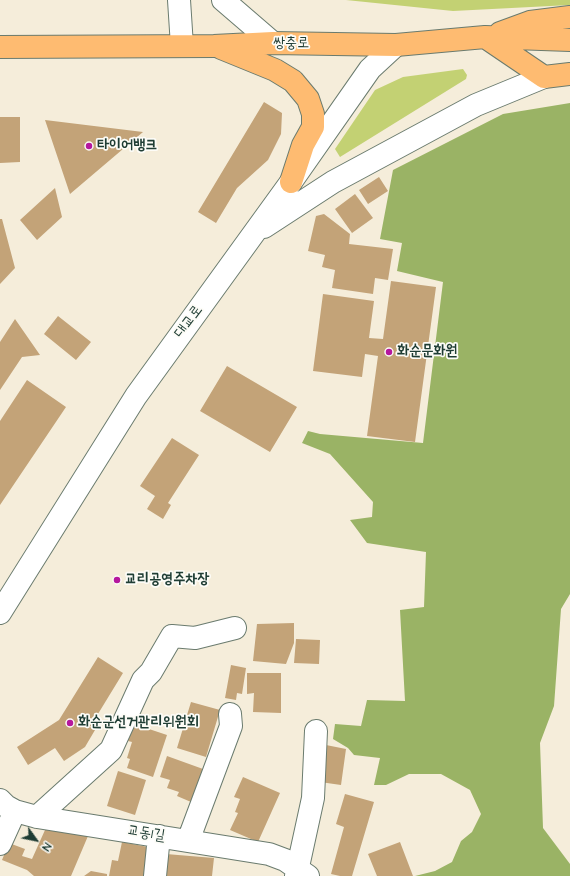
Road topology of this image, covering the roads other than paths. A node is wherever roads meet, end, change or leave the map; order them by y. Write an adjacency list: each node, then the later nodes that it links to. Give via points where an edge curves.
1 (180, 0): 8 (street)
2 (223, 0): 6 (street)
3 (570, 17): 4 (main road, via 530,22)
4 (485, 37): 5 (main road); 7 (main road, 쌍충로); 12 (main road)
5 (570, 40)
6 (273, 43): 7 (main road, 쌍충로); 9 (main road, 쌍충로)
7 (396, 45): 13 (street, 대교로, via 370,69)
8 (182, 46): 9 (main road, 쌍충로); 10 (main road, 쌍충로)
9 (214, 46): 13 (main road, via 275,70 293,81 308,99 313,114 313,127 303,145)
10 (0, 47)
11 (570, 74): 12 (main road)
12 (544, 77): 14 (street, via 469,109 333,182)
13 (291, 182): 14 (street, 대교로)
14 (253, 234): 15 (street, 대교로, via 136,396)
15 (0, 613)
16 (235, 628): 20 (street, via 195,638 172,636 151,672 143,680 111,750)
17 (230, 714): 22 (street, via 231,726)
18 (316, 731): 24 (street, via 313,798)
19 (5, 805): 20 (street, 교동1길); 23 (street, 교동1길)
20 (37, 817): 21 (street, 교동1길)
21 (159, 836): 22 (street, 교동1길); 25 (street)
22 (188, 841): 24 (street, 교동1길, via 269,854 285,860)
23 (0, 844)
24 (301, 874)
25 (155, 876)

